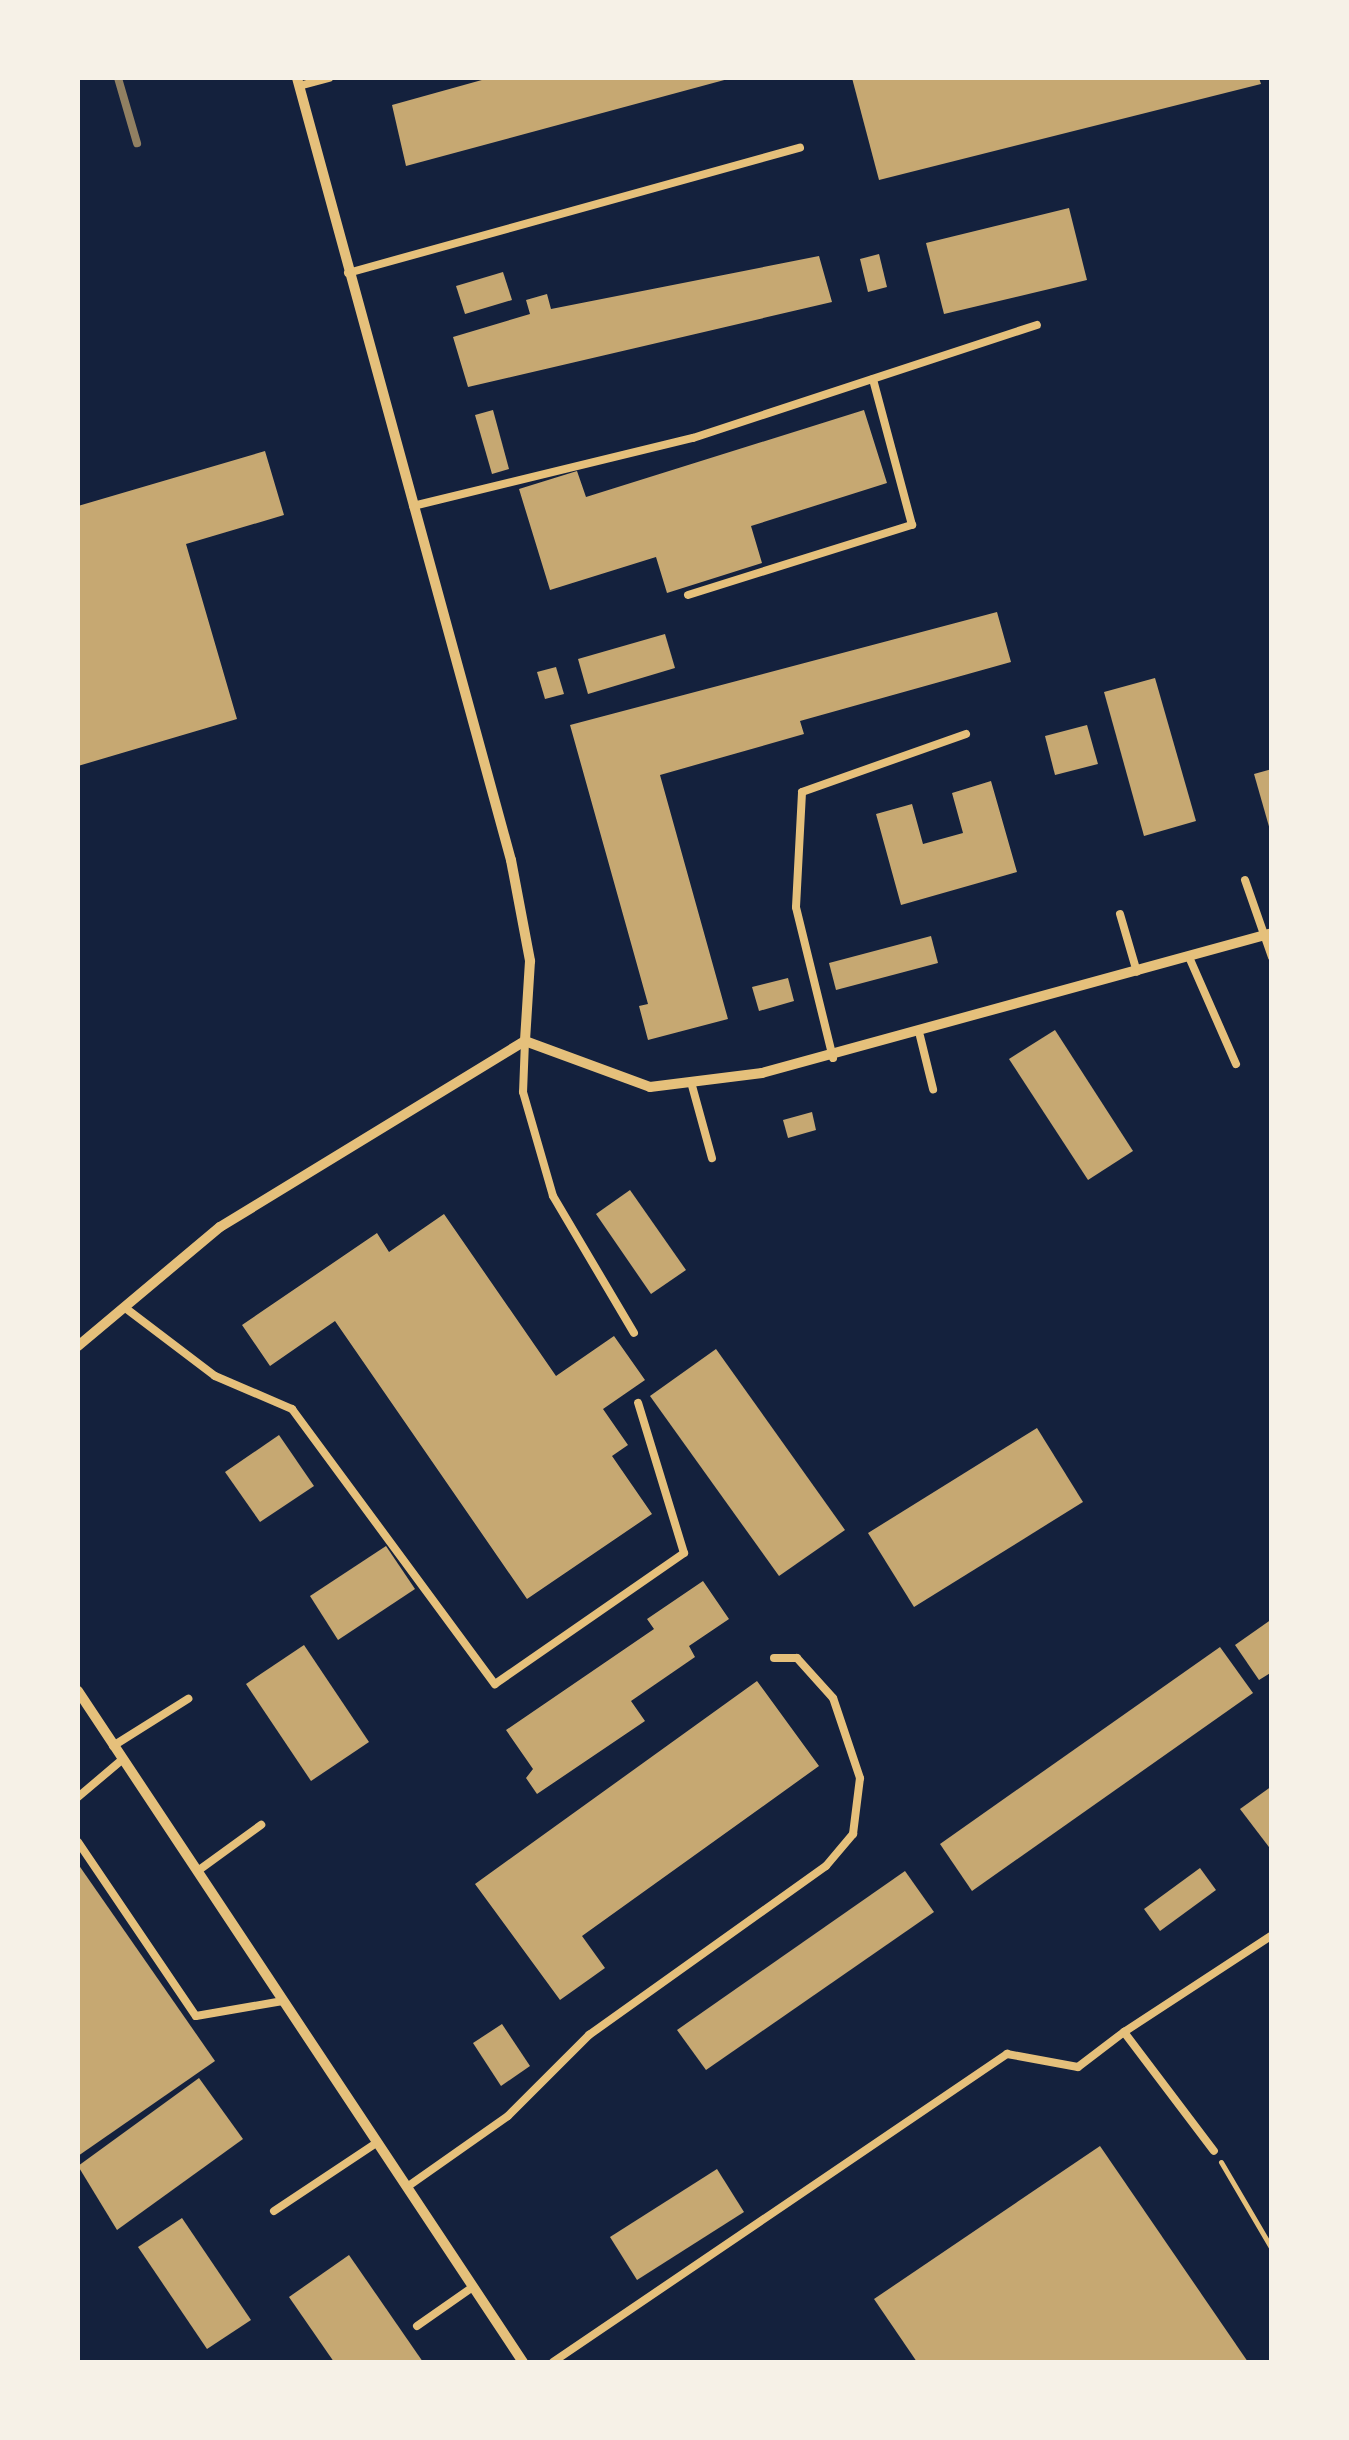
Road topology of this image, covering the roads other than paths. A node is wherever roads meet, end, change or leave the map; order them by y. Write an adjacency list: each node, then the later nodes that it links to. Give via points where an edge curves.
1 (330, 78): 2 (lane)
2 (298, 82): 4 (street)
3 (800, 148): 4 (lane)
4 (348, 273): 7 (street)
5 (1037, 325): 6 (lane)
6 (873, 379): 7 (lane, via 693,438); 8 (lane, via 912,525)
7 (413, 506): 17 (street, via 511,860 530,961)
8 (688, 596)
9 (966, 734): 18 (lane, via 802,792 796,907)
10 (1245, 880): 12 (lane)
11 (1120, 914): 15 (lane)
12 (1267, 934): 13 (street); 14 (lane)
13 (1189, 957): 15 (street); 19 (lane)
14 (1272, 957)
15 (1138, 972): 16 (street)
16 (920, 1036): 18 (street); 21 (lane)
17 (526, 1042): 20 (street, via 650,1087); 23 (street, via 220,1227); 24 (lane, via 523,1092 553,1196)
18 (833, 1058): 20 (street)
19 (1236, 1064)
20 (691, 1082): 22 (lane)
21 (933, 1089)
22 (712, 1158)
23 (128, 1310): 25 (street); 26 (lane, via 215,1376 292,1409 495,1684 684,1552)
24 (634, 1334)
25 (78, 1346)
26 (638, 1403)
27 (774, 1658): 41 (lane, via 797,1658 833,1698 860,1778 853,1834 826,1866 589,2036 508,2116)
28 (78, 1691): 30 (street)
29 (188, 1699): 30 (lane)
30 (114, 1746): 31 (street)
31 (123, 1759): 32 (lane); 35 (street)
32 (78, 1797)
33 (262, 1825): 35 (lane)
34 (78, 1842): 37 (lane, via 196,2016)
35 (199, 1870): 37 (street)
36 (1272, 1935): 38 (lane)
37 (283, 2001): 39 (street)
38 (1124, 2032): 40 (lane); 46 (lane, via 1078,2067 1007,2054)
39 (374, 2144): 41 (street); 42 (lane)
40 (1214, 2151)
41 (407, 2188): 43 (street)
42 (274, 2211)
43 (473, 2287): 44 (lane); 45 (street)
44 (416, 2326)
45 (523, 2362)
46 (553, 2362)

